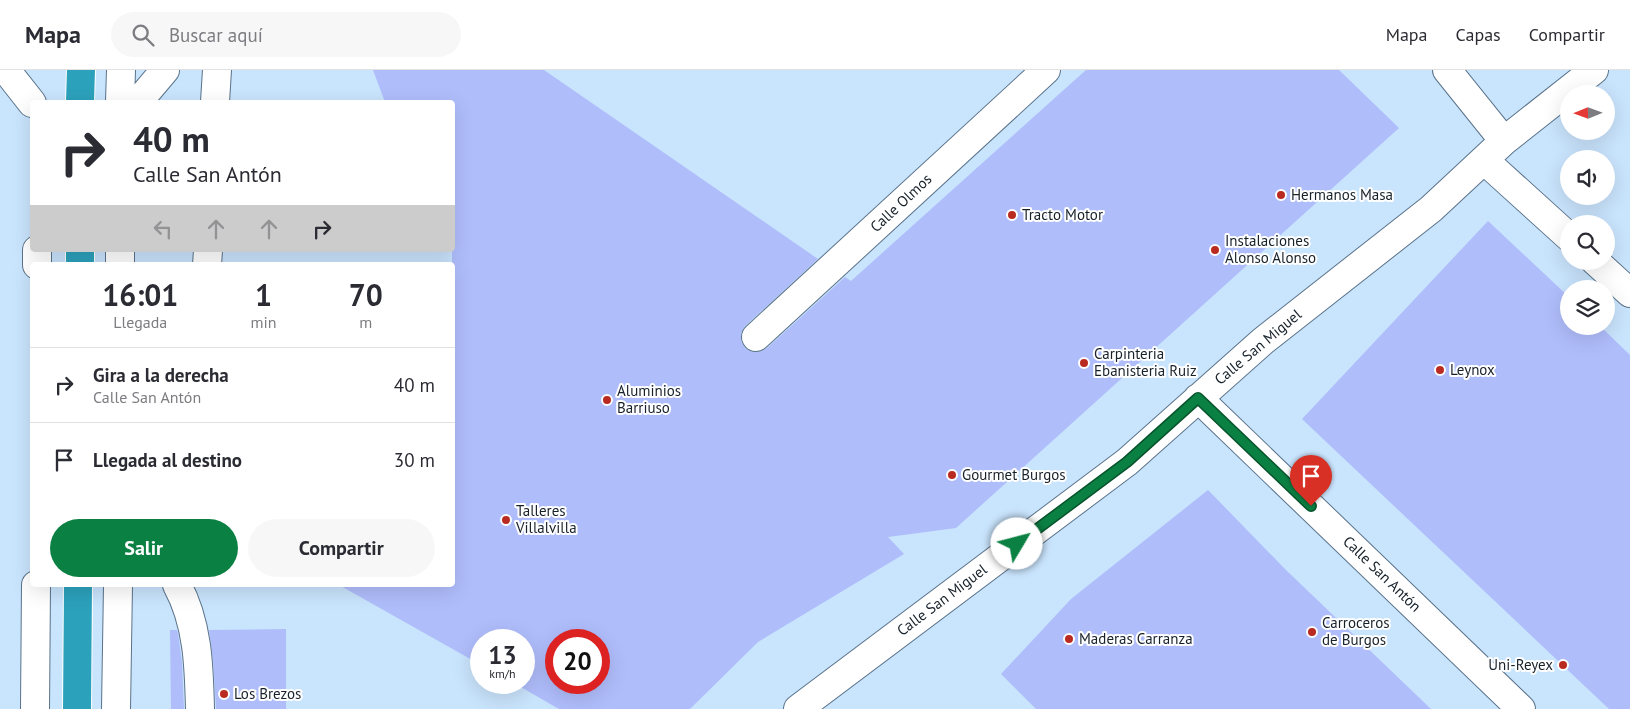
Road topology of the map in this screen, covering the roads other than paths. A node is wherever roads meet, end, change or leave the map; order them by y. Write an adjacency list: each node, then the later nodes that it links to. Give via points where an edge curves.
1 (6, 70): 10 (lane)
2 (33, 70): 11 (lane)
3 (81, 70): 12 (highway)
4 (120, 70): 13 (lane)
5 (165, 70): 14 (lane)
6 (217, 70): 15 (lane)
7 (1046, 70): 21 (lane, Calle Olmos)
8 (1447, 70): 16 (lane)
9 (1594, 70): 16 (lane, Calle San Miguel)
10 (31, 100)
11 (33, 100)
12 (80, 100)
13 (120, 100)
14 (140, 100)
15 (215, 100)
16 (1504, 140): 17 (lane, Calle San Miguel)
17 (1484, 160): 18 (lane); 22 (lane, Calle San Miguel, via 1431,210 1263,341)
18 (1560, 229)
19 (1605, 270): 20 (lane)
20 (1630, 293)
21 (756, 337)
22 (1198, 398): 31 (lane, Calle San Miguel, via 1127,462); 32 (lane, Calle San Antón)
23 (36, 587): 27 (lane)
24 (78, 587): 28 (highway)
25 (118, 587): 29 (lane)
26 (178, 587): 30 (lane, via 199,654)
27 (35, 709)
28 (77, 709)
29 (116, 709)
30 (200, 709)
31 (798, 709)
32 (1521, 709)

